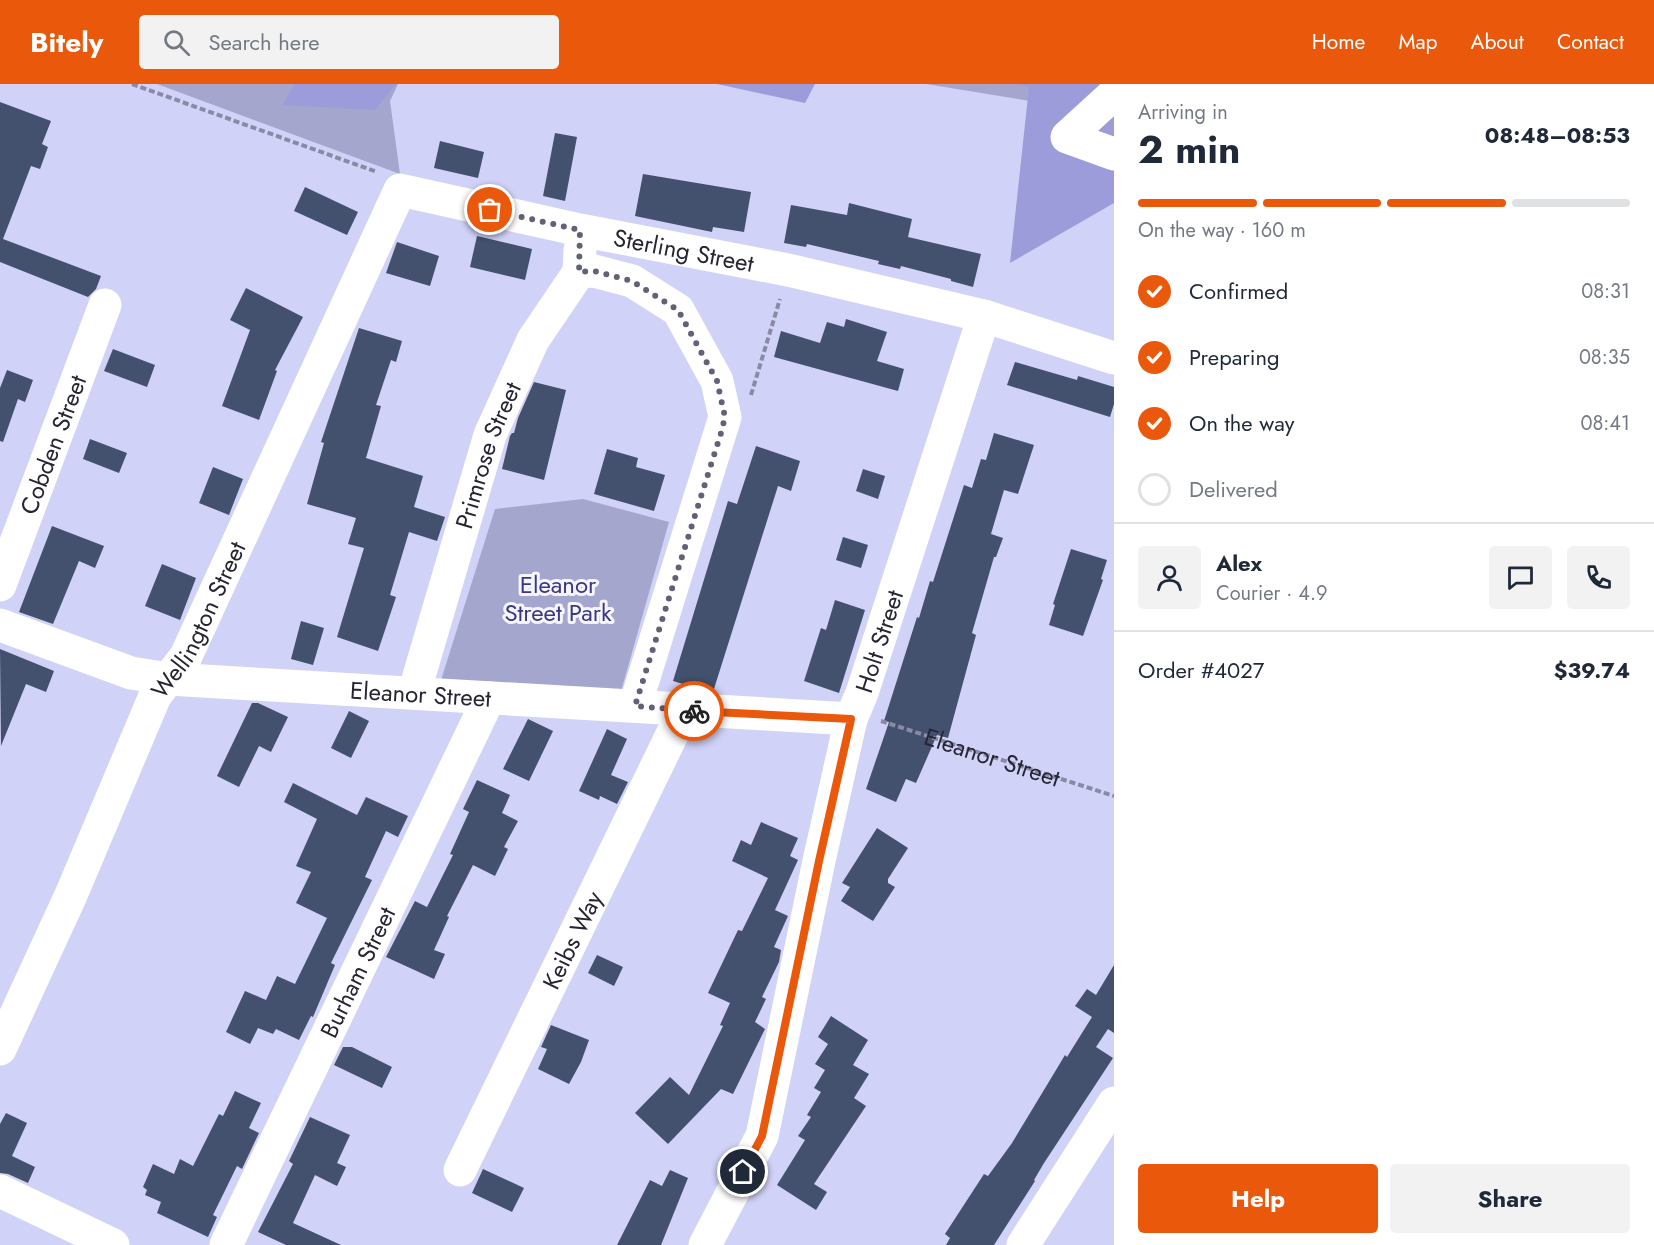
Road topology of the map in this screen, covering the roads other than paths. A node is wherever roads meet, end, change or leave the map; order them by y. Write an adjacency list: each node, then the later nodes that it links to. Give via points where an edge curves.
1 (1114, 94): 2 (street, via 1067,137)
2 (1114, 154)
3 (400, 190): 4 (street, Sterling Street); 11 (street, Wellington Street, via 186,656)
4 (580, 230): 5 (street); 7 (street, Sterling Street, via 788,270)
5 (579, 272): 12 (street, Primrose Street, via 533,340 490,435); 14 (street, via 594,271 632,281 678,310 717,381 725,417)
6 (105, 304): 9 (street, Cobden Street)
7 (984, 316): 8 (street, Sterling Street); 16 (street, Holt Street, via 866,682)
8 (1114, 358)
9 (0, 585)
10 (0, 625): 11 (street, Eleanor Street, via 130,673)
11 (169, 679): 12 (street, Eleanor Street); 17 (street, Wellington Street, via 155,696 71,895)
12 (414, 693): 13 (street, Eleanor Street)
13 (489, 698): 14 (street, Eleanor Street); 22 (street, Burham Street)
14 (635, 706): 15 (street, Eleanor Street)
15 (684, 710): 16 (street, Eleanor Street); 19 (street, Keibs Way)
16 (861, 718): 23 (street, Holt Street, via 819,861 762,1136)
17 (0, 1049)
18 (1114, 1103): 24 (street)
19 (460, 1170)
20 (0, 1191): 21 (street)
21 (113, 1245)
22 (226, 1245)
23 (705, 1245)
24 (1023, 1245)

